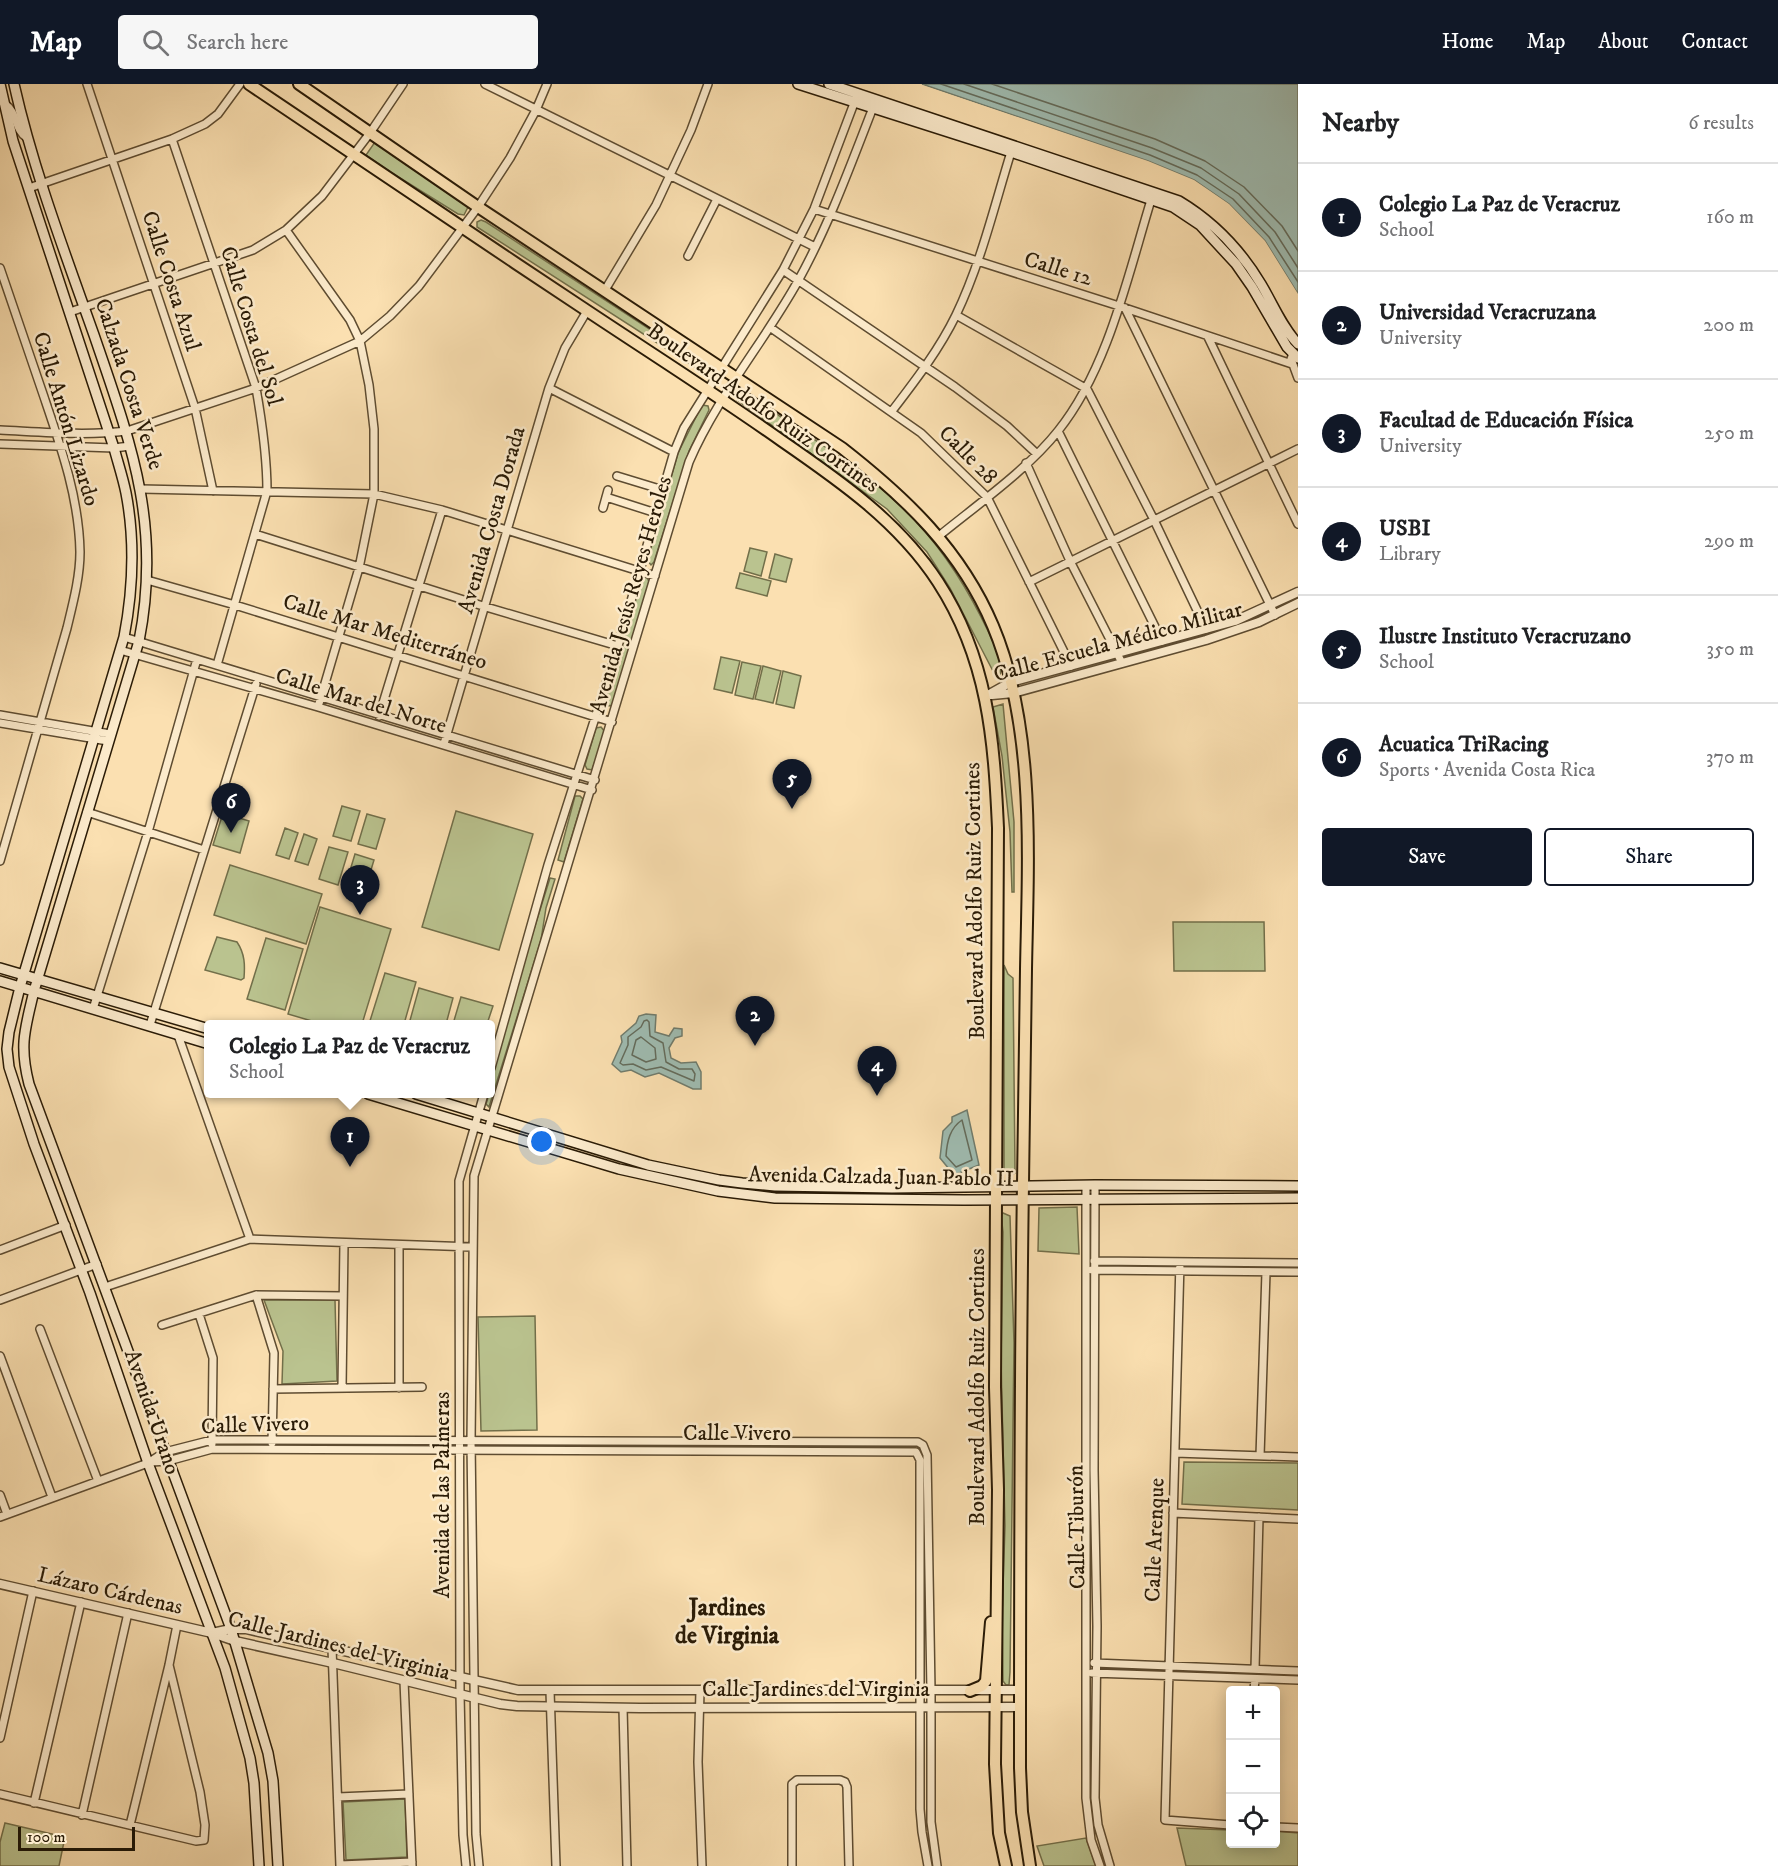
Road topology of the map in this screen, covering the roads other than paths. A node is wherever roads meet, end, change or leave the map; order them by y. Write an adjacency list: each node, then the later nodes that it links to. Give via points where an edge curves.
1 (0, 84): 15 (main road, Calzada Costa Verde)
2 (14, 84): 21 (main road, Calzada Costa Verde)
3 (87, 84): 25 (street, Calle Costa Azul)
4 (240, 84): 22 (street, via 206,124)
5 (249, 84): 24 (main road, Boulevard Adolfo Ruiz Cortines)
6 (298, 84): 20 (main road, Boulevard Adolfo Ruiz Cortines)
7 (403, 84): 20 (street)
8 (485, 84): 18 (street)
9 (547, 84): 18 (street)
10 (708, 84): 26 (street)
11 (798, 84): 16 (main road)
12 (829, 84): 13 (main road)
13 (858, 94): 14 (main road); 16 (street, Avenida Jesús Reyes Heroles)
14 (876, 99): 17 (street, Avenida Jesús Reyes Heroles); 55 (main road, via 1179,201 1206,218 1244,257)
15 (3, 103): 19 (main road, Calzada Costa Verde); 21 (street, via 14,111 21,133)
16 (854, 103): 17 (main road); 32 (street, Avenida Jesús Reyes Heroles)
17 (873, 109): 23 (main road); 33 (street, Avenida Jesús Reyes Heroles)
18 (536, 110): 26 (street); 31 (street)
19 (4, 115): 28 (main road, Calzada Costa Verde)
20 (370, 133): 24 (street); 31 (main road, Boulevard Adolfo Ruiz Cortines)
21 (27, 138): 27 (main road, Calzada Costa Verde)
22 (172, 139): 25 (street); 40 (street, Calle Costa del Sol)
23 (1011, 152): 30 (main road); 39 (street)
24 (355, 155): 34 (main road, Boulevard Adolfo Ruiz Cortines); 35 (street, via 322,196)
25 (112, 159): 27 (street); 45 (street, Calle Costa Azul)
26 (670, 176): 29 (street); 46 (street)
27 (42, 183): 28 (street); 47 (main road, Calzada Costa Verde)
28 (29, 188): 42 (main road, Calzada Costa Verde)
29 (717, 199): 36 (street); 38 (street)
30 (1151, 200): 48 (street); 56 (main road, via 1173,207 1213,238 1243,273)
31 (478, 207): 34 (street); 46 (main road, Boulevard Adolfo Ruiz Cortines)
32 (814, 209): 33 (street, Calle 12); 36 (street, Avenida Jesús Reyes Heroles)
33 (829, 214): 37 (street, Avenida Jesús Reyes Heroles); 39 (street, Calle 12)
34 (463, 228): 49 (main road, Boulevard Adolfo Ruiz Cortines); 54 (street, via 419,286)
35 (286, 230): 40 (street, via 253,250); 54 (street, via 350,320)
36 (799, 238): 37 (street); 43 (street, Avenida Jesús Reyes Heroles)
37 (815, 247): 44 (street, Avenida Jesús Reyes Heroles)
38 (688, 256)
39 (977, 262): 48 (street, Calle 12); 51 (street)
40 (213, 263): 45 (street); 61 (street, Calle Costa del Sol)
41 (0, 268): 71 (street, Calle Antón Lizardo)
42 (55, 268): 47 (street, via 60,271 70,302); 50 (main road, Calzada Costa Verde)
43 (783, 270): 44 (street); 58 (street, Avenida Jesús Reyes Heroles)
44 (799, 279): 52 (street, Avenida Jesús Reyes Heroles); 57 (street)
45 (152, 283): 47 (street); 66 (street, Calle Costa Azul)
46 (605, 290): 58 (main road, Boulevard Adolfo Ruiz Cortines)
47 (84, 307): 50 (street); 69 (main road, Calzada Costa Verde)
48 (1122, 307): 53 (street, Calle 12); 64 (street); 85 (street)
49 (587, 311): 62 (street, Avenida Costa Dorada, via 565,348); 63 (main road, Boulevard Adolfo Ruiz Cortines)
50 (70, 312): 72 (main road, Calzada Costa Verde)
51 (956, 315): 57 (street); 64 (street)
52 (771, 328): 60 (street, Avenida Jesús Reyes Heroles); 67 (street, Calle 28)
53 (1208, 337): 56 (street, Calle 12); 81 (street)
54 (360, 341): 61 (street); 88 (street, via 374,429)
55 (1298, 344)
56 (1294, 358): 59 (street)
57 (925, 366): 67 (street); 79 (street, via 1007,426)
58 (721, 368): 60 (main road, Boulevard Adolfo Ruiz Cortines); 63 (street, Avenida Jesús Reyes Heroles)
59 (1298, 378)
60 (736, 379): 65 (street, Avenida Jesús Reyes Heroles); 97 (main road, Boulevard Adolfo Ruiz Cortines, via 842,448 905,500)
61 (256, 388): 66 (street); 87 (street, Calle Costa del Sol)
62 (549, 388): 78 (street); 95 (street, Avenida Costa Dorada)
63 (708, 389): 65 (main road, Boulevard Adolfo Ruiz Cortines); 78 (street, Avenida Jesús Reyes Heroles)
64 (1087, 389): 70 (street); 93 (street)
65 (723, 399): 102 (street, Avenida Jesús Reyes Heroles, via 689,462); 132 (main road, Boulevard Adolfo Ruiz Cortines, via 853,492 914,550 950,603 977,663)
66 (195, 408): 69 (street); 86 (street, Calle Costa Azul)
67 (892, 411): 89 (street, Calle 28, via 929,440)
68 (0, 430): 71 (street)
69 (127, 431): 72 (street); 74 (main road, Calzada Costa Verde)
70 (1058, 431): 79 (street); 98 (street)
71 (56, 433): 72 (street); 75 (street, Calle Antón Lizardo)
72 (109, 433): 76 (main road, Calzada Costa Verde)
73 (0, 444): 75 (street)
74 (130, 446): 76 (street); 83 (main road, Calzada Costa Verde)
75 (60, 447): 76 (street); 140 (street, Calle Antón Lizardo, via 77,514 80,553 68,628)
76 (114, 448): 113 (main road, Calzada Costa Verde, via 126,492 132,552)
77 (1298, 449): 81 (street)
78 (674, 452): 84 (street, Avenida Jesús Reyes Heroles)
79 (1037, 454): 80 (street)
80 (1026, 463): 89 (street); 99 (street)
81 (1268, 464): 85 (street); 94 (street)
82 (617, 476): 84 (street)
83 (141, 489): 86 (street); 103 (main road, Calzada Costa Verde)
84 (663, 490): 92 (street, Avenida Jesús Reyes Heroles)
85 (1214, 490): 93 (street); 109 (street)
86 (213, 491): 87 (street)
87 (267, 491): 88 (street); 96 (street, Calle Costa del Sol)
88 (374, 494): 91 (street); 100 (street)
89 (987, 497): 97 (street); 104 (street, Calle 28)
90 (603, 508): 92 (street, via 607,494)
91 (442, 510): 95 (street); 105 (street)
92 (656, 513): 101 (street, Avenida Jesús Reyes Heroles)
93 (1154, 520): 98 (street); 112 (street)
94 (1298, 524)
95 (507, 529): 101 (street); 110 (street, Avenida Costa Dorada)
96 (255, 534): 100 (street); 108 (street, Calle Costa del Sol)
97 (939, 536): 129 (main road, Boulevard Adolfo Ruiz Cortines, via 993,626)
98 (1112, 542): 99 (street); 116 (street)
99 (1071, 563): 104 (street); 120 (street)
100 (359, 568): 105 (street); 114 (street)
101 (640, 571): 102 (street); 117 (street, Avenida Jesús Reyes Heroles)
102 (655, 576): 137 (street, Avenida Jesús Reyes Heroles)
103 (147, 580): 108 (street, Calle Mar Mediterráneo); 115 (main road, Calzada Costa Verde)
104 (1029, 582): 125 (street, Calle 28)
105 (419, 586): 110 (street); 121 (street)
106 (1298, 592): 109 (street, Calle Escuela Médico Militar)
107 (1298, 603): 111 (street, Calle Escuela Médico Militar)
108 (235, 605): 114 (street, Calle Mar Mediterráneo); 124 (street, Calle Costa del Sol)
109 (1269, 606): 111 (street); 112 (street, Calle Escuela Médico Militar)
110 (486, 607): 117 (street); 127 (street, Avenida Costa Dorada)
111 (1275, 615): 123 (street, Calle Escuela Médico Militar, via 1206,640)
112 (1206, 629): 116 (street, Calle Escuela Médico Militar)
113 (124, 637): 115 (street, Calle Mar del Norte); 118 (main road, Calzada Costa Verde)
114 (338, 637): 121 (street, Calle Mar Mediterráneo); 131 (street)
115 (139, 641): 119 (main road, Calzada Costa Verde); 122 (street, Calle Mar del Norte)
116 (1162, 641): 120 (street, Calle Escuela Médico Militar)
117 (618, 646): 136 (street, Avenida Jesús Reyes Heroles)
118 (120, 650): 119 (street, Calle Mar del Norte); 142 (main road, Calzada Costa Verde)
119 (135, 653): 126 (street, Calle Mar del Norte); 143 (main road, Calzada Costa Verde)
120 (1117, 653): 123 (street); 125 (street, Calle Escuela Médico Militar)
121 (398, 655): 127 (street, Calle Mar Mediterráneo); 134 (street)
122 (197, 659): 124 (street, Calle Mar del Norte); 126 (street)
123 (1122, 663): 129 (street, Calle Escuela Médico Militar)
124 (217, 665): 128 (street, Calle Mar del Norte)
125 (1071, 666): 129 (street, Calle Escuela Médico Militar)
126 (194, 670): 130 (street, Calle Mar del Norte); 150 (street)
127 (465, 675): 136 (street, Calle Mar Mediterráneo); 141 (street, Avenida Costa Dorada)
128 (258, 677): 130 (street); 131 (street, Calle Mar del Norte)
129 (1012, 687): 132 (street, Calle Escuela Médico Militar); 180 (main road, Boulevard Adolfo Ruiz Cortines, via 1024,775 1028,850)
130 (254, 688): 133 (street, Calle Mar del Norte); 151 (street)
131 (320, 696): 133 (street); 134 (street, Calle Mar del Norte)
132 (986, 696): 183 (main road, Boulevard Adolfo Ruiz Cortines, via 998,828)
133 (318, 706): 139 (street, Calle Mar del Norte)
134 (380, 714): 139 (street); 141 (street, Calle Mar del Norte)
135 (0, 715): 140 (street)
136 (597, 716): 137 (street, Calle Mar Mediterráneo); 145 (street, Avenida Jesús Reyes Heroles)
137 (612, 722): 146 (street, Avenida Jesús Reyes Heroles)
138 (0, 723): 140 (street)
139 (376, 724): 144 (street, Calle Mar del Norte)
140 (40, 726): 142 (street); 152 (street, Calle Antón Lizardo)
141 (447, 734): 144 (street, Avenida Costa Dorada); 145 (street, Calle Mar del Norte)
142 (96, 735): 143 (street); 154 (main road, Calzada Costa Verde)
143 (109, 737): 149 (main road, Calzada Costa Verde)
144 (444, 744): 147 (street, Calle Mar del Norte)
145 (577, 774): 146 (street, Calle Mar del Norte); 147 (street, Avenida Jesús Reyes Heroles)
146 (595, 780): 148 (street, Avenida Jesús Reyes Heroles)
147 (574, 785): 148 (street, Calle Mar del Norte); 166 (street, Avenida Jesús Reyes Heroles)
148 (592, 790): 171 (street, Avenida Jesús Reyes Heroles)
149 (87, 812): 150 (street); 155 (main road, Calzada Costa Verde)
150 (148, 832): 151 (street); 159 (street)
151 (204, 850): 161 (street)
152 (0, 861)
153 (0, 968): 154 (main road)
154 (24, 975): 155 (main road); 157 (main road, Avenida Urano)
155 (38, 979): 158 (main road, Avenida Urano); 159 (main road)
156 (0, 981): 157 (main road)
157 (20, 987): 158 (main road); 175 (main road, Avenida Urano, via 7,1048)
158 (34, 991): 160 (main road); 173 (main road, Avenida Urano, via 23,1035 23,1062)
159 (97, 996): 160 (street); 161 (main road)
160 (93, 1009): 162 (main road)
161 (154, 1012): 162 (street); 163 (main road)
162 (150, 1025): 164 (main road)
163 (204, 1027)
164 (178, 1035): 165 (main road); 191 (street)
165 (204, 1043)
166 (495, 1054)
167 (381, 1098): 172 (main road, Avenida Calzada Juan Pablo II)
168 (429, 1098): 170 (main road, Avenida Calzada Juan Pablo II)
169 (483, 1098): 170 (street)
170 (478, 1113): 171 (main road, Avenida Calzada Juan Pablo II); 172 (street)
171 (492, 1117): 174 (street, Avenida Jesús Reyes Heroles); 176 (main road, Avenida Calzada Juan Pablo II)
172 (474, 1126): 174 (main road, Avenida Calzada Juan Pablo II); 194 (street, Avenida de las Palmeras, via 459,1181)
173 (46, 1128): 175 (main road); 201 (main road, Avenida Urano)
174 (488, 1131): 177 (main road, Avenida Calzada Juan Pablo II); 195 (street, Avenida de las Palmeras, via 473,1185)
175 (30, 1133): 190 (main road, Avenida Urano)
176 (611, 1154): 177 (main road); 179 (main road, Avenida Calzada Juan Pablo II, via 719,1180)
177 (609, 1166): 184 (main road, Avenida Calzada Juan Pablo II, via 718,1191)
178 (1090, 1185): 180 (main road, Avenida Calzada Juan Pablo II); 181 (main road, Avenida Calzada Juan Pablo II); 189 (street, Calle Tiburón)
179 (775, 1186): 183 (main road, Avenida Calzada Juan Pablo II); 184 (main road)
180 (1023, 1186): 183 (main road, Avenida Calzada Juan Pablo II); 188 (main road, Boulevard Adolfo Ruiz Cortines)
181 (1246, 1186): 182 (main road, Avenida Calzada Juan Pablo II); 185 (main road)
182 (1298, 1186)
183 (995, 1187): 187 (main road, Boulevard Adolfo Ruiz Cortines)
184 (775, 1198): 187 (main road, Avenida Calzada Juan Pablo II)
185 (1246, 1198): 186 (main road, Avenida Calzada Juan Pablo II); 189 (main road, Avenida Calzada Juan Pablo II)
186 (1298, 1198)
187 (996, 1200): 188 (main road, Avenida Calzada Juan Pablo II); 253 (main road, Boulevard Adolfo Ruiz Cortines)
188 (1023, 1200): 189 (main road, Avenida Calzada Juan Pablo II); 283 (main road, Boulevard Adolfo Ruiz Cortines)
189 (1090, 1200): 197 (street, Calle Tiburón); 198 (street, Calle Tiburón)
190 (66, 1225): 196 (street); 202 (main road, Avenida Urano)
191 (250, 1239): 192 (street); 208 (street)
192 (344, 1243): 193 (street); 210 (street)
193 (399, 1245): 194 (street); 220 (street)
194 (458, 1246): 195 (street); 226 (street, Avenida de las Palmeras)
195 (473, 1247): 227 (street, Avenida de las Palmeras)
196 (0, 1250)
197 (1087, 1261): 198 (street); 203 (street, Calle Tiburón)
198 (1095, 1261): 199 (street); 204 (street, Calle Tiburón)
199 (1180, 1262): 200 (street); 205 (street, Calle Arenque)
200 (1298, 1263)
201 (97, 1264): 202 (street); 208 (main road, Avenida Urano)
202 (82, 1269): 211 (street); 240 (main road, Avenida Urano)
203 (1087, 1270): 204 (street); 215 (street, Calle Tiburón)
204 (1095, 1270): 205 (street); 216 (street, Calle Tiburón)
205 (1180, 1270): 206 (street); 236 (street, Calle Arenque)
206 (1266, 1272): 207 (street); 237 (street)
207 (1298, 1272)
208 (105, 1287): 238 (main road, Avenida Urano)
209 (256, 1295): 210 (street); 212 (street); 221 (street, via 274,1353)
210 (342, 1296): 219 (street)
211 (0, 1299)
212 (199, 1314): 213 (street); 222 (street, via 213,1358)
213 (162, 1326)
214 (40, 1329): 241 (street)
215 (1086, 1350): 216 (street); 265 (street, Calle Tiburón)
216 (1095, 1350): 266 (street, Calle Tiburón)
217 (0, 1356): 243 (street)
218 (422, 1387): 220 (street)
219 (342, 1388): 220 (street); 221 (street)
220 (399, 1388)
221 (273, 1389): 223 (street)
222 (212, 1440): 223 (street, Calle Vivero); 229 (street); 238 (street, Calle Vivero)
223 (272, 1440): 224 (street, Calle Vivero); 230 (street)
224 (327, 1441): 225 (street, Calle Vivero); 231 (street)
225 (365, 1441): 226 (street, Calle Vivero); 232 (street)
226 (460, 1441): 227 (street, Calle Vivero); 233 (street, Avenida de las Palmeras)
227 (471, 1441): 228 (street, Calle Vivero); 234 (street, Avenida de las Palmeras)
228 (847, 1441): 235 (street); 257 (street, Calle Vivero, via 915,1441 923,1445 927,1455)
229 (212, 1449): 230 (street, Calle Vivero); 238 (street, Calle Vivero)
230 (271, 1450): 231 (street, Calle Vivero)
231 (328, 1450): 232 (street, Calle Vivero)
232 (364, 1450): 233 (street, Calle Vivero)
233 (459, 1451): 234 (street, Calle Vivero); 250 (street, Avenida de las Palmeras)
234 (471, 1451): 235 (street, Calle Vivero); 251 (street, Avenida de las Palmeras)
235 (847, 1451): 256 (street, Calle Vivero, via 919,1454)
236 (1175, 1453): 237 (street); 244 (street, Calle Arenque)
237 (1260, 1456): 239 (street)
238 (166, 1457): 240 (street, Calle Vivero); 248 (main road, Avenida Urano)
239 (1298, 1457)
240 (148, 1462): 241 (street, Calle Vivero); 249 (main road, Avenida Urano)
241 (98, 1481): 243 (street, Calle Vivero)
242 (0, 1494): 245 (street)
243 (52, 1497): 245 (street, Calle Vivero)
244 (1173, 1514): 246 (street); 268 (street, Calle Arenque)
245 (4, 1516)
246 (1259, 1517): 247 (street); 269 (street)
247 (1298, 1519)
248 (201, 1549): 249 (main road); 260 (main road, Avenida Urano)
249 (183, 1556): 261 (main road, Avenida Urano)
250 (460, 1575): 251 (street); 274 (street, Avenida de las Palmeras)
251 (472, 1575): 278 (street, Avenida de las Palmeras)
252 (0, 1584): 254 (street, Lázaro Cárdenas)
253 (997, 1586): 282 (main road, Boulevard Adolfo Ruiz Cortines); 286 (main road, via 988,1645 988,1676 982,1686)
254 (33, 1591): 255 (street, Lázaro Cárdenas); 296 (street)
255 (81, 1602): 258 (street, Lázaro Cárdenas); 300 (street)
256 (919, 1604): 257 (street); 280 (street)
257 (930, 1605): 281 (street)
258 (128, 1613): 259 (street, Lázaro Cárdenas); 301 (street)
259 (177, 1625): 261 (street, Lázaro Cárdenas); 267 (street)
260 (231, 1629): 261 (street, Calle Jardines del Virginia); 262 (main road, Avenida Urano); 263 (street, Calle Jardines del Virginia)
261 (212, 1633): 262 (street, Calle Jardines del Virginia); 310 (main road, Avenida Urano, via 250,1758)
262 (235, 1641): 264 (street, Calle Jardines del Virginia); 311 (main road, Avenida Urano, via 273,1781)
263 (332, 1648): 264 (street); 274 (street, Calle Jardines del Virginia)
264 (333, 1663): 277 (street, Calle Jardines del Virginia); 299 (street)
265 (1086, 1663): 266 (street); 271 (street, Calle Tiburón)
266 (1096, 1663): 268 (street); 272 (street, Calle Tiburón)
267 (169, 1665): 302 (street); 302 (street, via 200,1792 204,1840)
268 (1169, 1666): 269 (street); 273 (street, Calle Arenque)
269 (1255, 1669): 270 (street)
270 (1298, 1671)
271 (1087, 1673): 272 (street); 323 (street, Calle Tiburón, via 1086,1798 1091,1840)
272 (1096, 1673): 273 (street); 324 (street, Calle Tiburón, via 1096,1808)
273 (1169, 1676): 275 (street); 303 (street, Calle Arenque, via 1166,1820)
274 (460, 1678): 278 (street, Calle Jardines del Virginia); 287 (street, Avenida de las Palmeras)
275 (1255, 1680): 276 (street); 279 (street)
276 (1298, 1680)
277 (404, 1681): 287 (street, Calle Jardines del Virginia); 298 (street)
278 (473, 1681): 284 (street, Calle Jardines del Virginia, via 518,1690); 288 (street, Avenida de las Palmeras)
279 (1254, 1686)
280 (921, 1690): 281 (street, Calle Jardines del Virginia); 285 (street, Calle Jardines del Virginia); 291 (street)
281 (931, 1690): 286 (street, Calle Jardines del Virginia); 292 (street)
282 (996, 1690): 283 (street, Calle Jardines del Virginia); 286 (street, Calle Jardines del Virginia); 293 (main road, Boulevard Adolfo Ruiz Cortines)
283 (1020, 1690): 294 (main road, Boulevard Adolfo Ruiz Cortines)
284 (550, 1691): 285 (street, Calle Jardines del Virginia); 289 (street)
285 (700, 1691): 290 (street)
286 (970, 1691)
287 (460, 1694): 288 (street, Calle Jardines del Virginia); 307 (street, Avenida de las Palmeras)
288 (474, 1697): 289 (street, Calle Jardines del Virginia, via 518,1706); 306 (street, Avenida de las Palmeras)
289 (549, 1706): 295 (street, Calle Jardines del Virginia); 314 (street)
290 (699, 1707): 291 (street, Calle Jardines del Virginia); 295 (street, Calle Jardines del Virginia); 316 (street)
291 (921, 1707): 292 (street, Calle Jardines del Virginia); 319 (street, via 921,1816)
292 (931, 1707): 293 (street, Calle Jardines del Virginia); 320 (street, via 931,1822)
293 (996, 1707): 294 (street, Calle Jardines del Virginia); 321 (main road, Boulevard Adolfo Ruiz Cortines, via 997,1805)
294 (1020, 1707): 322 (main road, Boulevard Adolfo Ruiz Cortines, via 1022,1812)
295 (623, 1708): 315 (street)
296 (0, 1738)
297 (0, 1794): 300 (street)
298 (409, 1794): 299 (street); 308 (street)
299 (338, 1797): 309 (street)
300 (34, 1803): 301 (street)
301 (82, 1815): 302 (street)
302 (130, 1825)
303 (1226, 1825)
304 (1280, 1827): 305 (street)
305 (1298, 1828)
306 (476, 1834): 307 (street); 313 (street, Avenida de las Palmeras)
307 (463, 1835): 312 (street, Avenida de las Palmeras)
308 (412, 1864): 309 (street)
309 (340, 1865)
310 (259, 1866)
311 (278, 1866)
312 (466, 1866)
313 (479, 1866)
314 (556, 1866)
315 (627, 1866)
316 (702, 1866)
317 (792, 1866): 318 (street, via 792,1784 840,1780 847,1787)
318 (849, 1866)
319 (928, 1866)
320 (937, 1866)
321 (1006, 1866)
322 (1030, 1866)
323 (1100, 1866)
324 (1110, 1866)

